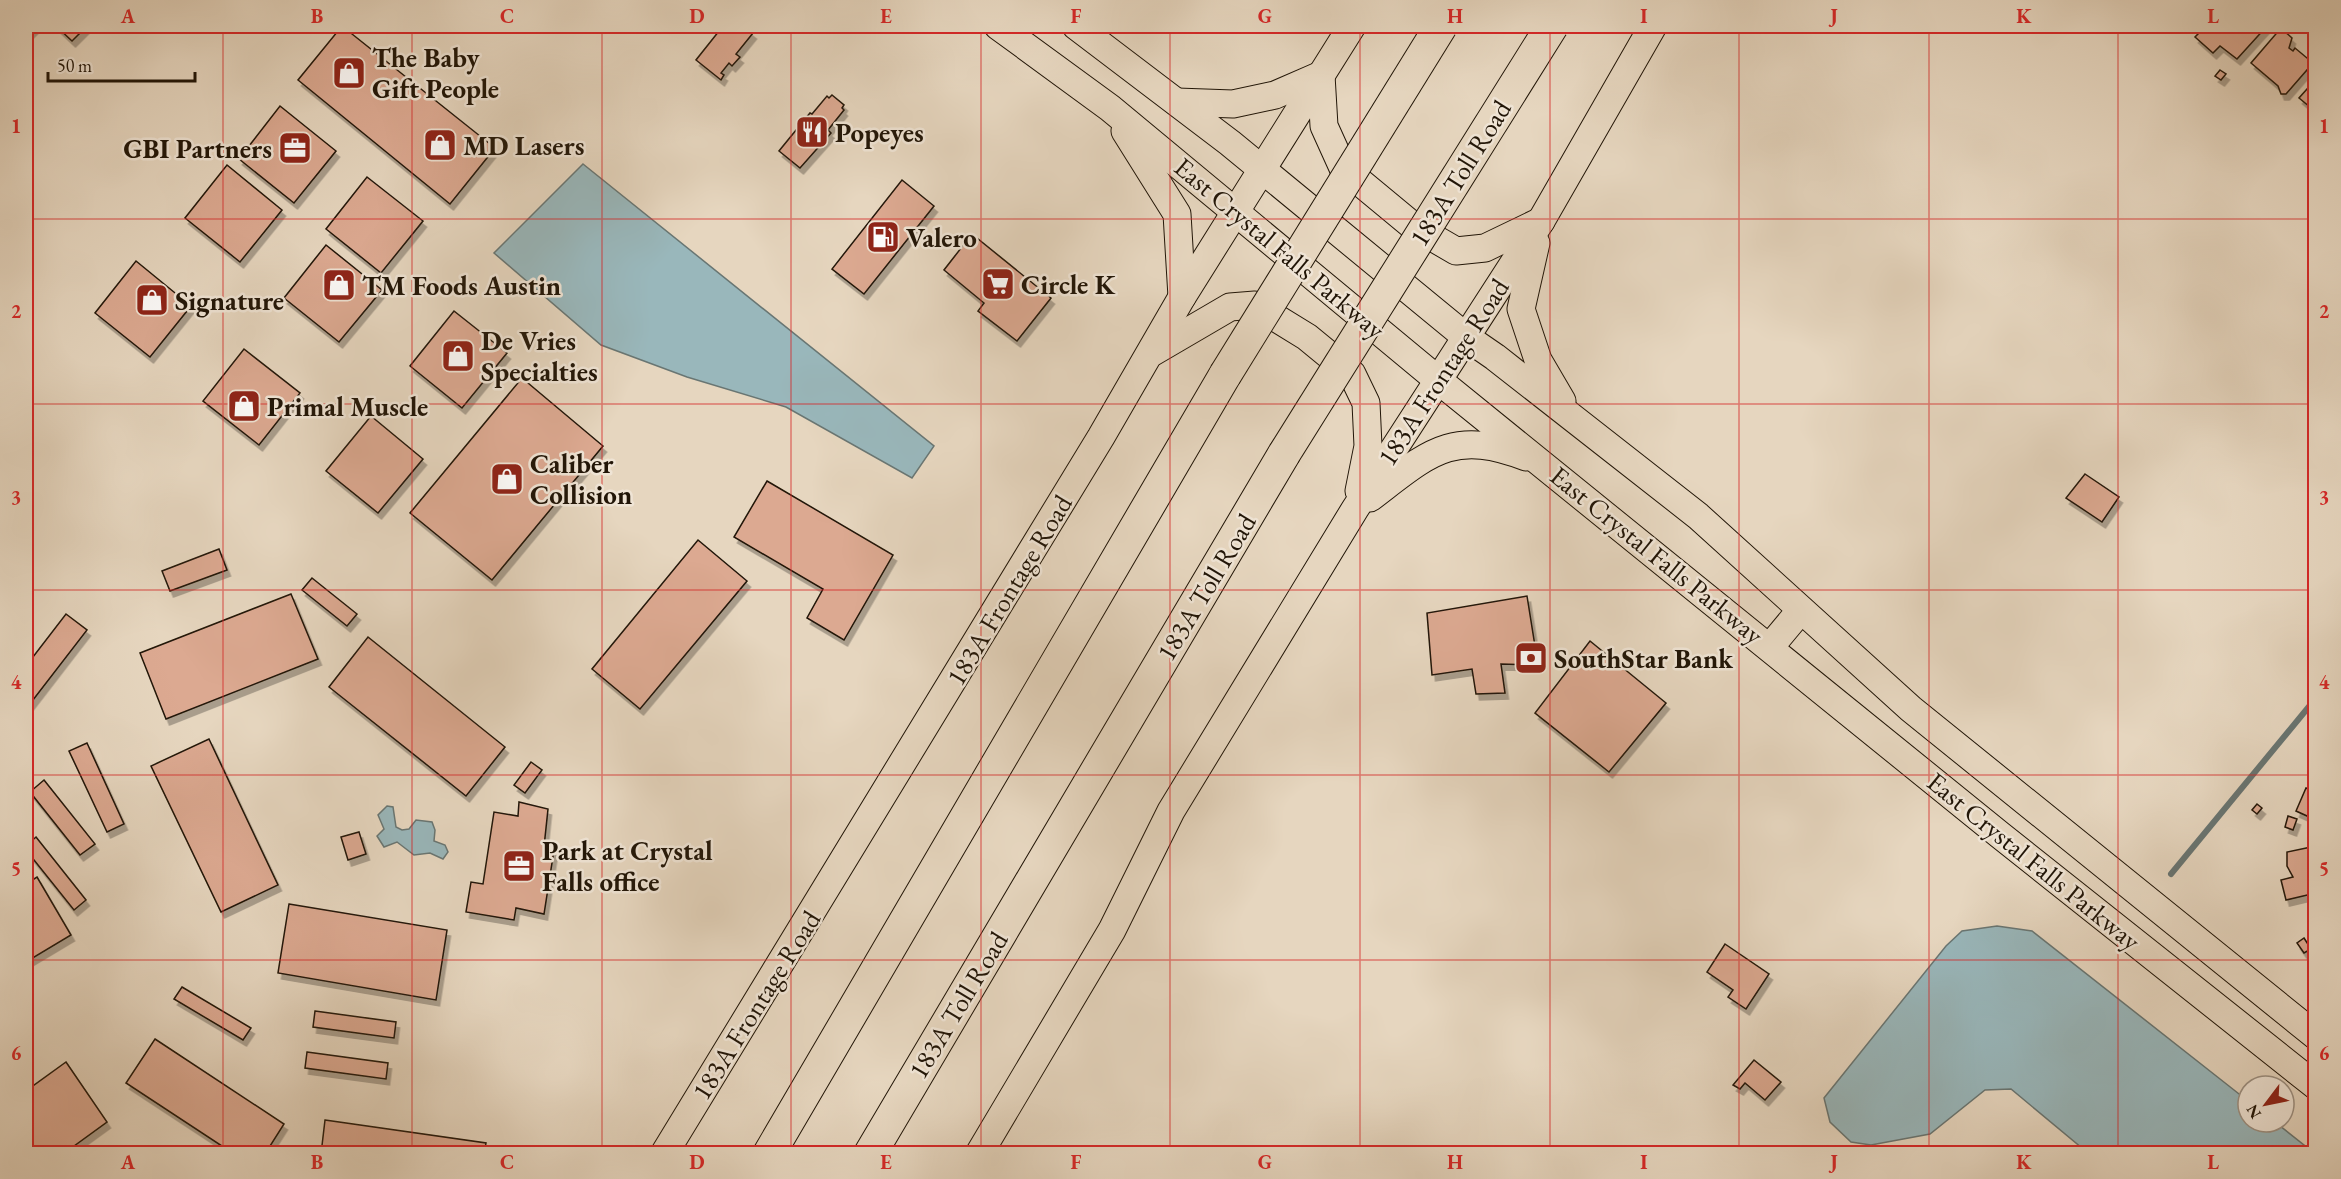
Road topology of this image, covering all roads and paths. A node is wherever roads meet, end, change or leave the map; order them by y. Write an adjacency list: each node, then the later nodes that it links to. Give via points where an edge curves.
1 (998, 26): 9 (main road, East Crystal Falls Parkway)
2 (1076, 26): 8 (main road, East Crystal Falls Parkway)
3 (1352, 26): 7 (main road, 183A Frontage Road)
4 (1441, 26): 25 (highway, bridge, via 1225,375)
5 (1552, 26): 26 (highway, 183A Toll Road, bridge, via 1284,454)
6 (1653, 26): 12 (main road, 183A Frontage Road)
7 (1321, 75): 8 (main road, via 1275,95 1233,104); 10 (main road, 183A Frontage Road); 12 (main road, via 1324,126 1343,168 1413,226 1456,251 1485,248)
8 (1178, 102): 10 (main road, East Crystal Falls Parkway)
9 (1110, 108): 11 (main road, East Crystal Falls Parkway); 13 (main road, via 1177,214)
10 (1262, 170): 11 (main road, 183A Frontage Road); 14 (main road, East Crystal Falls Parkway)
11 (1236, 211): 13 (main road, 183A Frontage Road); 16 (main road, East Crystal Falls Parkway)
12 (1541, 221): 14 (main road, 183A Frontage Road); 17 (main road, via 1521,309 1538,360)
13 (1182, 297): 15 (main road, 183A Frontage Road)
14 (1466, 337): 16 (main road, 183A Frontage Road); 17 (main road, East Crystal Falls Parkway)
15 (1149, 355): 19 (main road, via 1230,307 1256,305 1307,337 1352,374 1366,403 1368,446); 24 (main road, 183A Frontage Road)
16 (1438, 380): 18 (main road, East Crystal Falls Parkway); 19 (main road, 183A Frontage Road)
17 (1569, 414): 20 (main road, East Crystal Falls Parkway, via 1698,516)
18 (1543, 463): 19 (main road, via 1503,448 1456,444 1435,451); 21 (main road, East Crystal Falls Parkway)
19 (1354, 509): 27 (main road, 183A Frontage Road, via 1172,811 1112,930)
20 (1800, 611): 21 (main road); 22 (main road, East Crystal Falls Parkway, via 1911,709)
21 (1770, 647): 23 (main road, East Crystal Falls Parkway)
22 (2316, 1036)
23 (2316, 1086)
24 (664, 1154)
25 (769, 1154)
26 (870, 1154)
27 (979, 1154)

